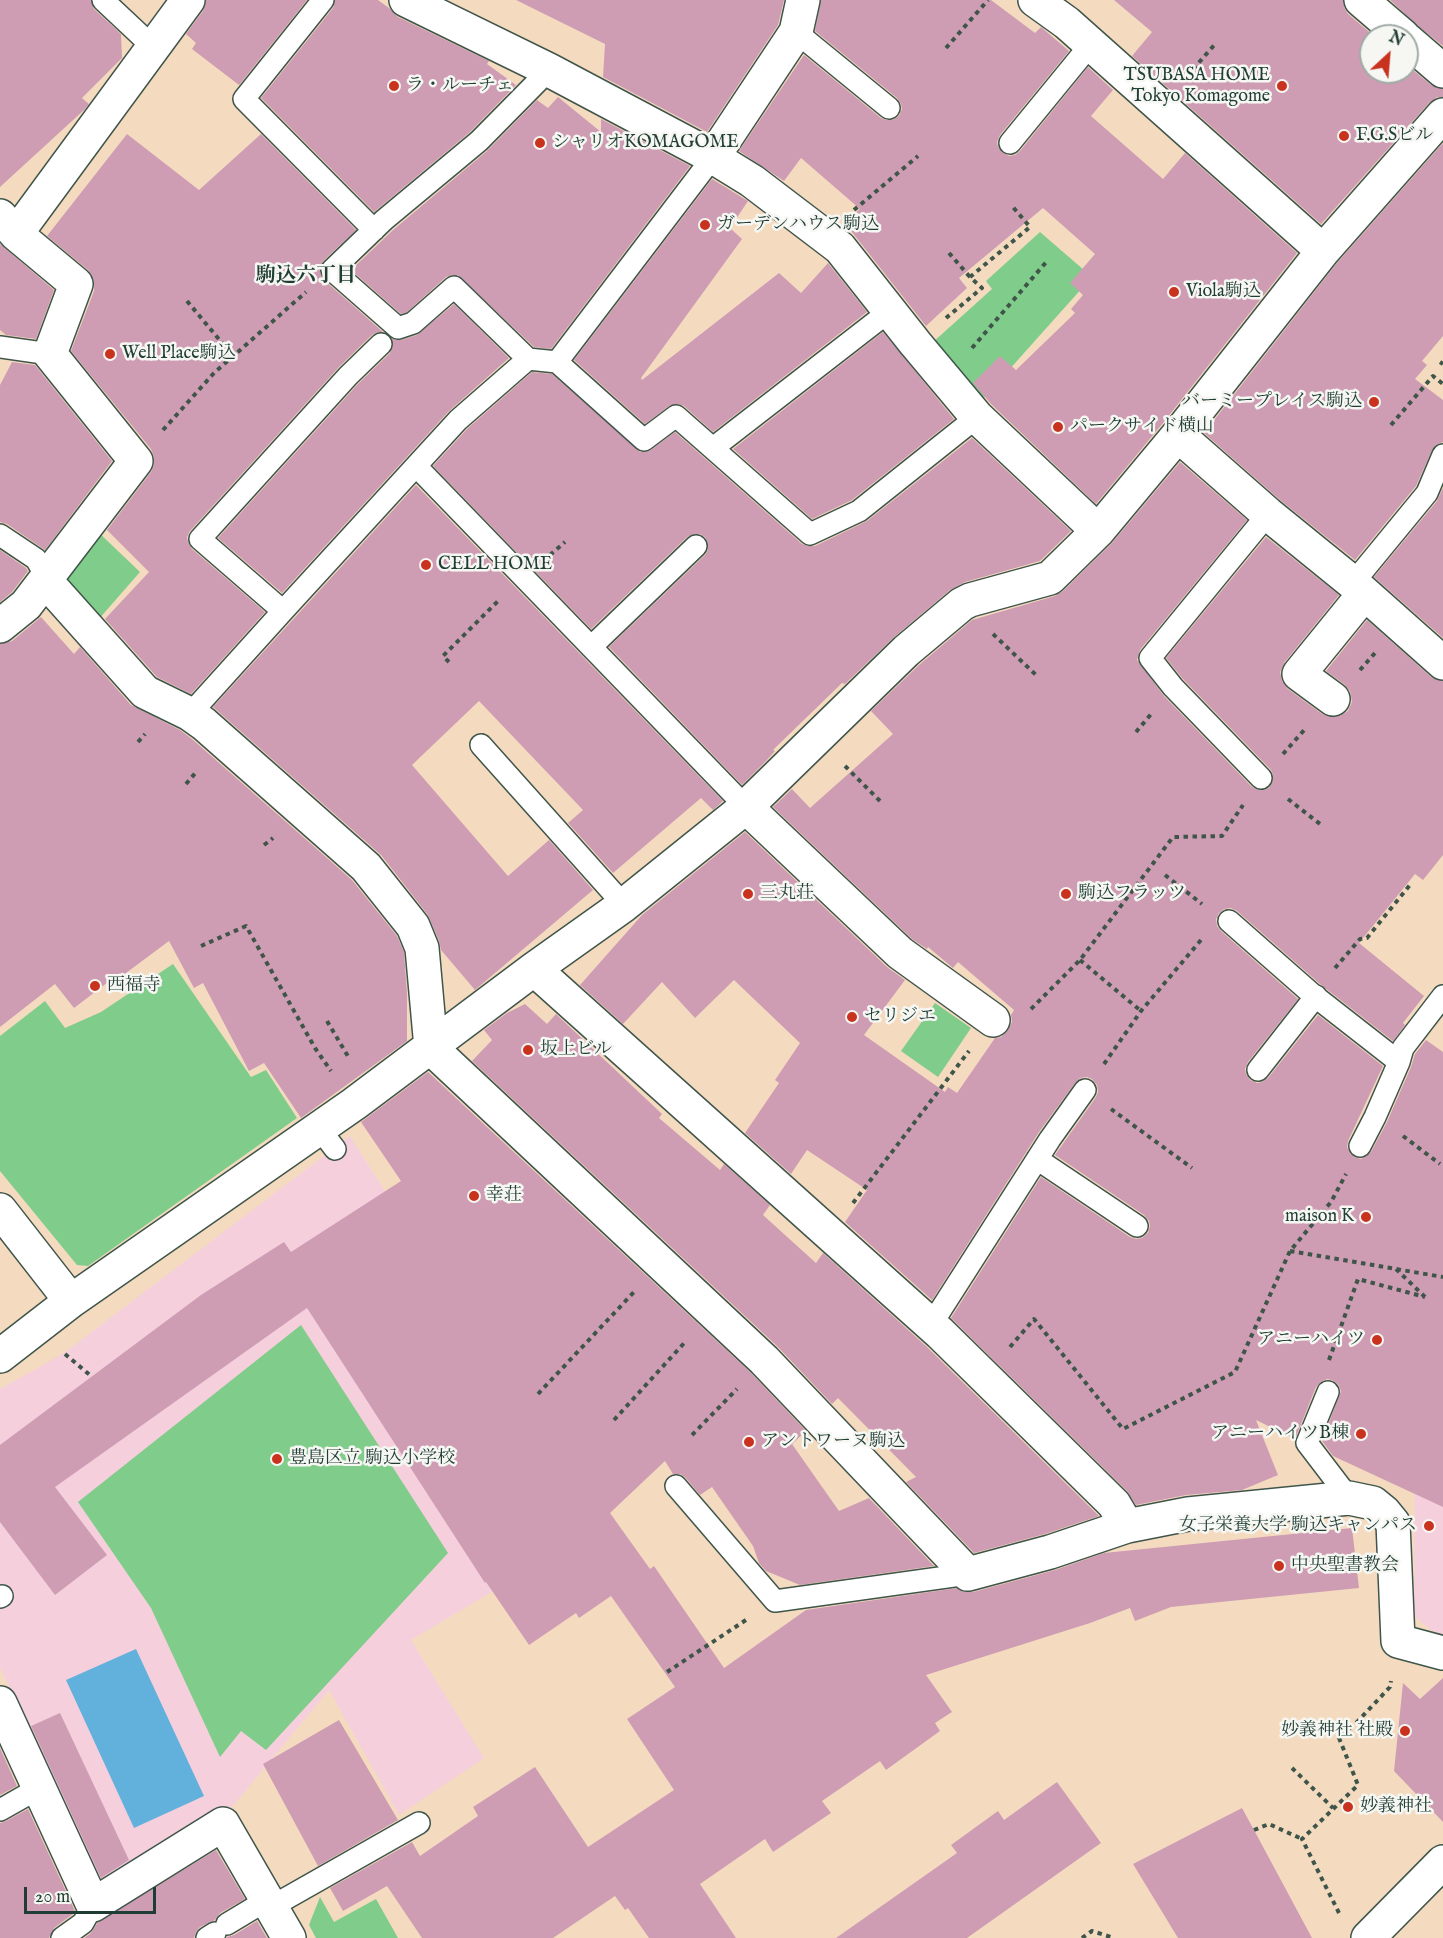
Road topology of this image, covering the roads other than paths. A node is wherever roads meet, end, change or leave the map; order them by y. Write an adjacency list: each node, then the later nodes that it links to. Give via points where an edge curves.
1 (103, 0): 11 (lane)
2 (188, 0): 11 (street)
3 (323, 0): 20 (lane, via 244,99)
4 (406, 0): 13 (street)
5 (802, 0): 9 (street)
6 (1035, 0): 10 (street)
7 (1361, 0): 8 (street)
8 (1388, 24)
9 (796, 32): 15 (lane); 18 (street)
10 (1091, 45): 17 (lane); 21 (street)
11 (153, 46): 19 (street)
12 (1419, 50): 14 (street)
13 (549, 70): 18 (street); 20 (lane, via 479,141)
14 (1443, 71)
15 (889, 108)
16 (1443, 115): 21 (street)
17 (1010, 143)
18 (713, 157): 22 (street, via 752,181 840,248); 27 (lane)
19 (8, 225): 25 (street, via 76,284)
20 (374, 230): 23 (lane, via 332,270)
21 (1323, 251): 29 (street)
22 (891, 310): 28 (street); 30 (lane)
23 (389, 336): 26 (lane, via 413,323 454,287); 39 (lane, via 200,539)
24 (0, 347): 25 (lane)
25 (50, 354): 37 (street, via 136,461)
26 (528, 359): 27 (lane); 32 (lane, via 458,420)
27 (557, 362): 30 (lane, via 644,440 676,416)
28 (977, 417): 30 (lane, via 859,511 810,534); 34 (street)
29 (1178, 435): 33 (street); 34 (street)
30 (713, 448)
31 (1443, 454): 38 (lane, via 1427,493)
32 (416, 466): 39 (lane); 41 (lane)
33 (1268, 514): 38 (street); 46 (lane, via 1150,658)
34 (1098, 531): 47 (street, via 1050,578 963,604 906,651)
35 (0, 535): 37 (lane, via 36,559)
36 (696, 546): 41 (lane)
37 (47, 579): 40 (street, via 26,605); 44 (street, via 145,692)
38 (1359, 588): 42 (street); 43 (street, via 1299,674)
39 (283, 610): 44 (lane)
40 (0, 626)
41 (591, 647): 47 (lane)
42 (1443, 663)
43 (1333, 699)
44 (190, 714): 54 (street, via 366,867 413,926 422,948)
45 (481, 745): 48 (lane)
46 (1261, 778)
47 (746, 807): 48 (street); 53 (street, via 900,953)
48 (624, 905): 50 (street)
49 (1224, 919): 51 (lane)
50 (534, 969): 54 (street); 63 (street)
51 (1314, 995): 55 (lane); 56 (lane)
52 (1443, 996): 55 (lane, via 1403,1048)
53 (993, 1020)
54 (431, 1048): 62 (street, via 327,1139); 69 (street, via 764,1360)
55 (1399, 1062): 58 (lane)
56 (1258, 1070)
57 (1085, 1090): 59 (lane)
58 (1360, 1146)
59 (1037, 1159): 61 (lane); 63 (lane)
60 (0, 1210): 62 (street)
61 (1137, 1226)
62 (71, 1302): 64 (street)
63 (931, 1325): 68 (street, via 1114,1504)
64 (0, 1356)
65 (1328, 1392): 67 (lane, via 1307,1443)
66 (676, 1486): 69 (lane, via 775,1602)
67 (1348, 1498): 68 (street, via 1188,1514); 70 (street, via 1372,1503 1393,1523 1397,1637)
68 (1127, 1526): 69 (street)
69 (968, 1574)
70 (1443, 1653)
71 (0, 1703): 72 (street)
72 (39, 1788): 73 (lane); 77 (street)
73 (0, 1810)
74 (419, 1822): 76 (lane)
75 (1443, 1862): 81 (street)
76 (269, 1903): 77 (street, via 223,1824); 78 (lane); 80 (street)
77 (93, 1905): 79 (lane, via 83,1923)
78 (216, 1932)
79 (62, 1938)
80 (289, 1938)
81 (1368, 1938)

